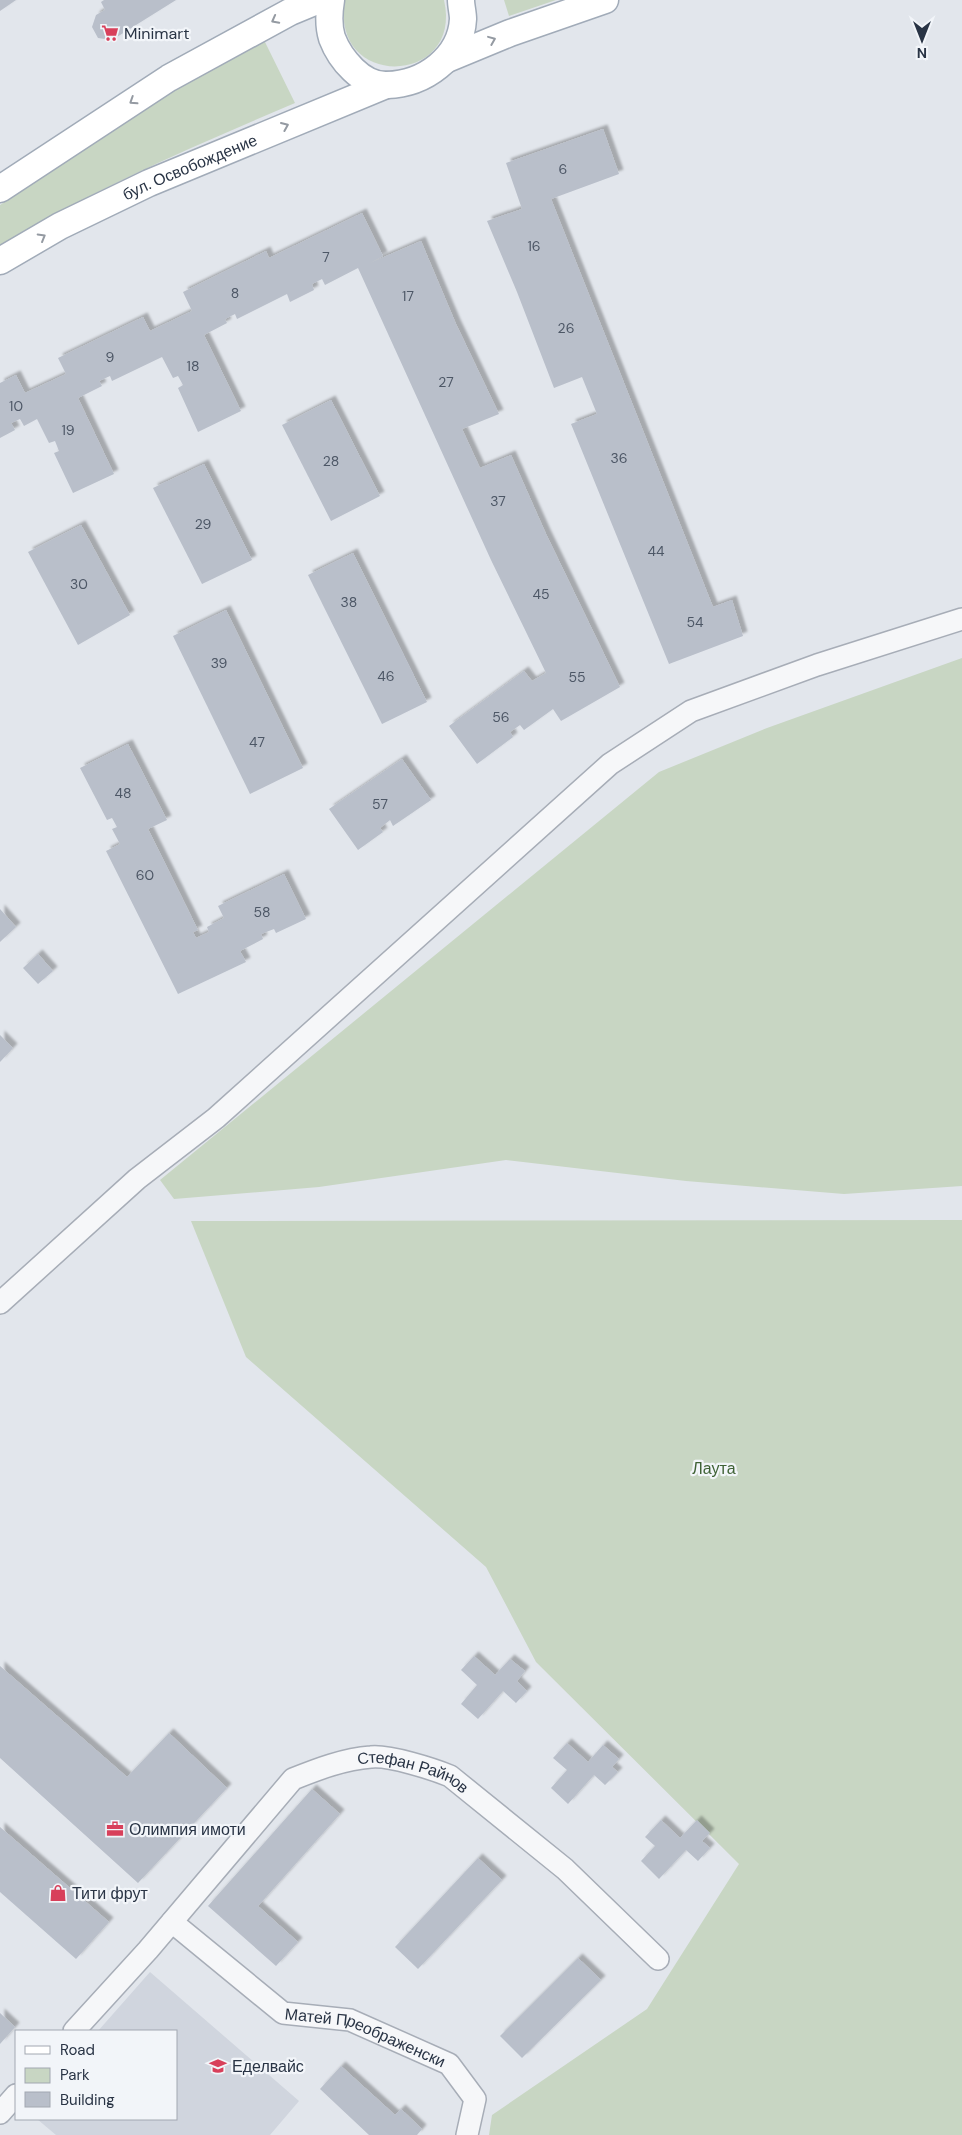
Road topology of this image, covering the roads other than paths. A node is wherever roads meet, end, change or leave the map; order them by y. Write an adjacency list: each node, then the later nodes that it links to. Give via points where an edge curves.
1 (319, 0): 7 (main road, one-way to 7, via 290,12 169,78)
2 (331, 0): 6 (main road, via 332,37 342,56 367,80)
3 (461, 0): 5 (main road, via 463,19 458,40)
4 (605, 0): 5 (main road, one-way to 4)
5 (447, 58): 6 (main road, бул. Освобождение, via 433,71 416,79)
6 (386, 85): 8 (main road, бул. Освобождение, one-way to 6, via 60,226 150,183)
7 (0, 189)
8 (0, 261)
9 (962, 619): 10 (street, via 817,665 691,711 610,764 216,1118 137,1179)
10 (0, 1303)
11 (172, 1922): 12 (street, Стефан Райнов, via 293,1780 324,1767 373,1756 431,1768 450,1776 564,1869); 13 (street, Стефан Райнов); 16 (street, Матей Преображенски, via 283,2013 350,2020 449,2064 474,2098)
12 (658, 1959)
13 (75, 2030)
14 (15, 2096): 15 (street)
15 (0, 2113)
16 (468, 2135)

